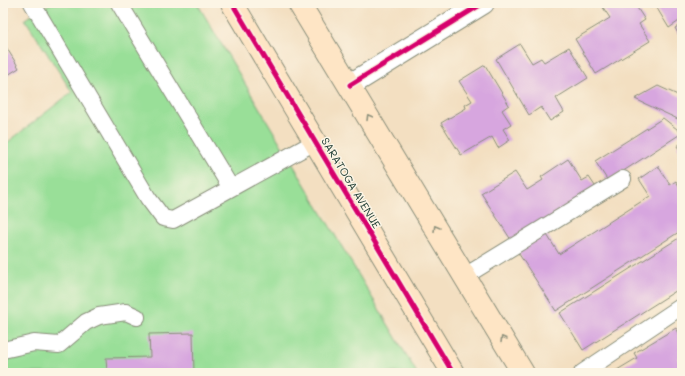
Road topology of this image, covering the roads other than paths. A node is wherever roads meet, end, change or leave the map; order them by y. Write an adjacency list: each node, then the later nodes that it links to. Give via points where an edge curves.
1 (32, 3): 9 (lane, via 148,198 163,218 173,220)
2 (119, 3): 9 (lane)
3 (232, 3): 7 (main road, SARATOGA AVENUE)
4 (300, 3): 6 (main road)
5 (483, 3): 6 (street)
6 (350, 85): 10 (main road, one-way to 6)
7 (315, 142): 9 (lane); 14 (main road, SARATOGA AVENUE)
8 (623, 179): 10 (lane)
9 (231, 188)
10 (465, 276): 15 (main road, one-way to 10)
11 (682, 306): 16 (lane)
12 (137, 317): 13 (lane, via 126,312 99,316 86,322 59,345 34,343)
13 (3, 350)
14 (453, 373)
15 (523, 373)
16 (582, 373)

